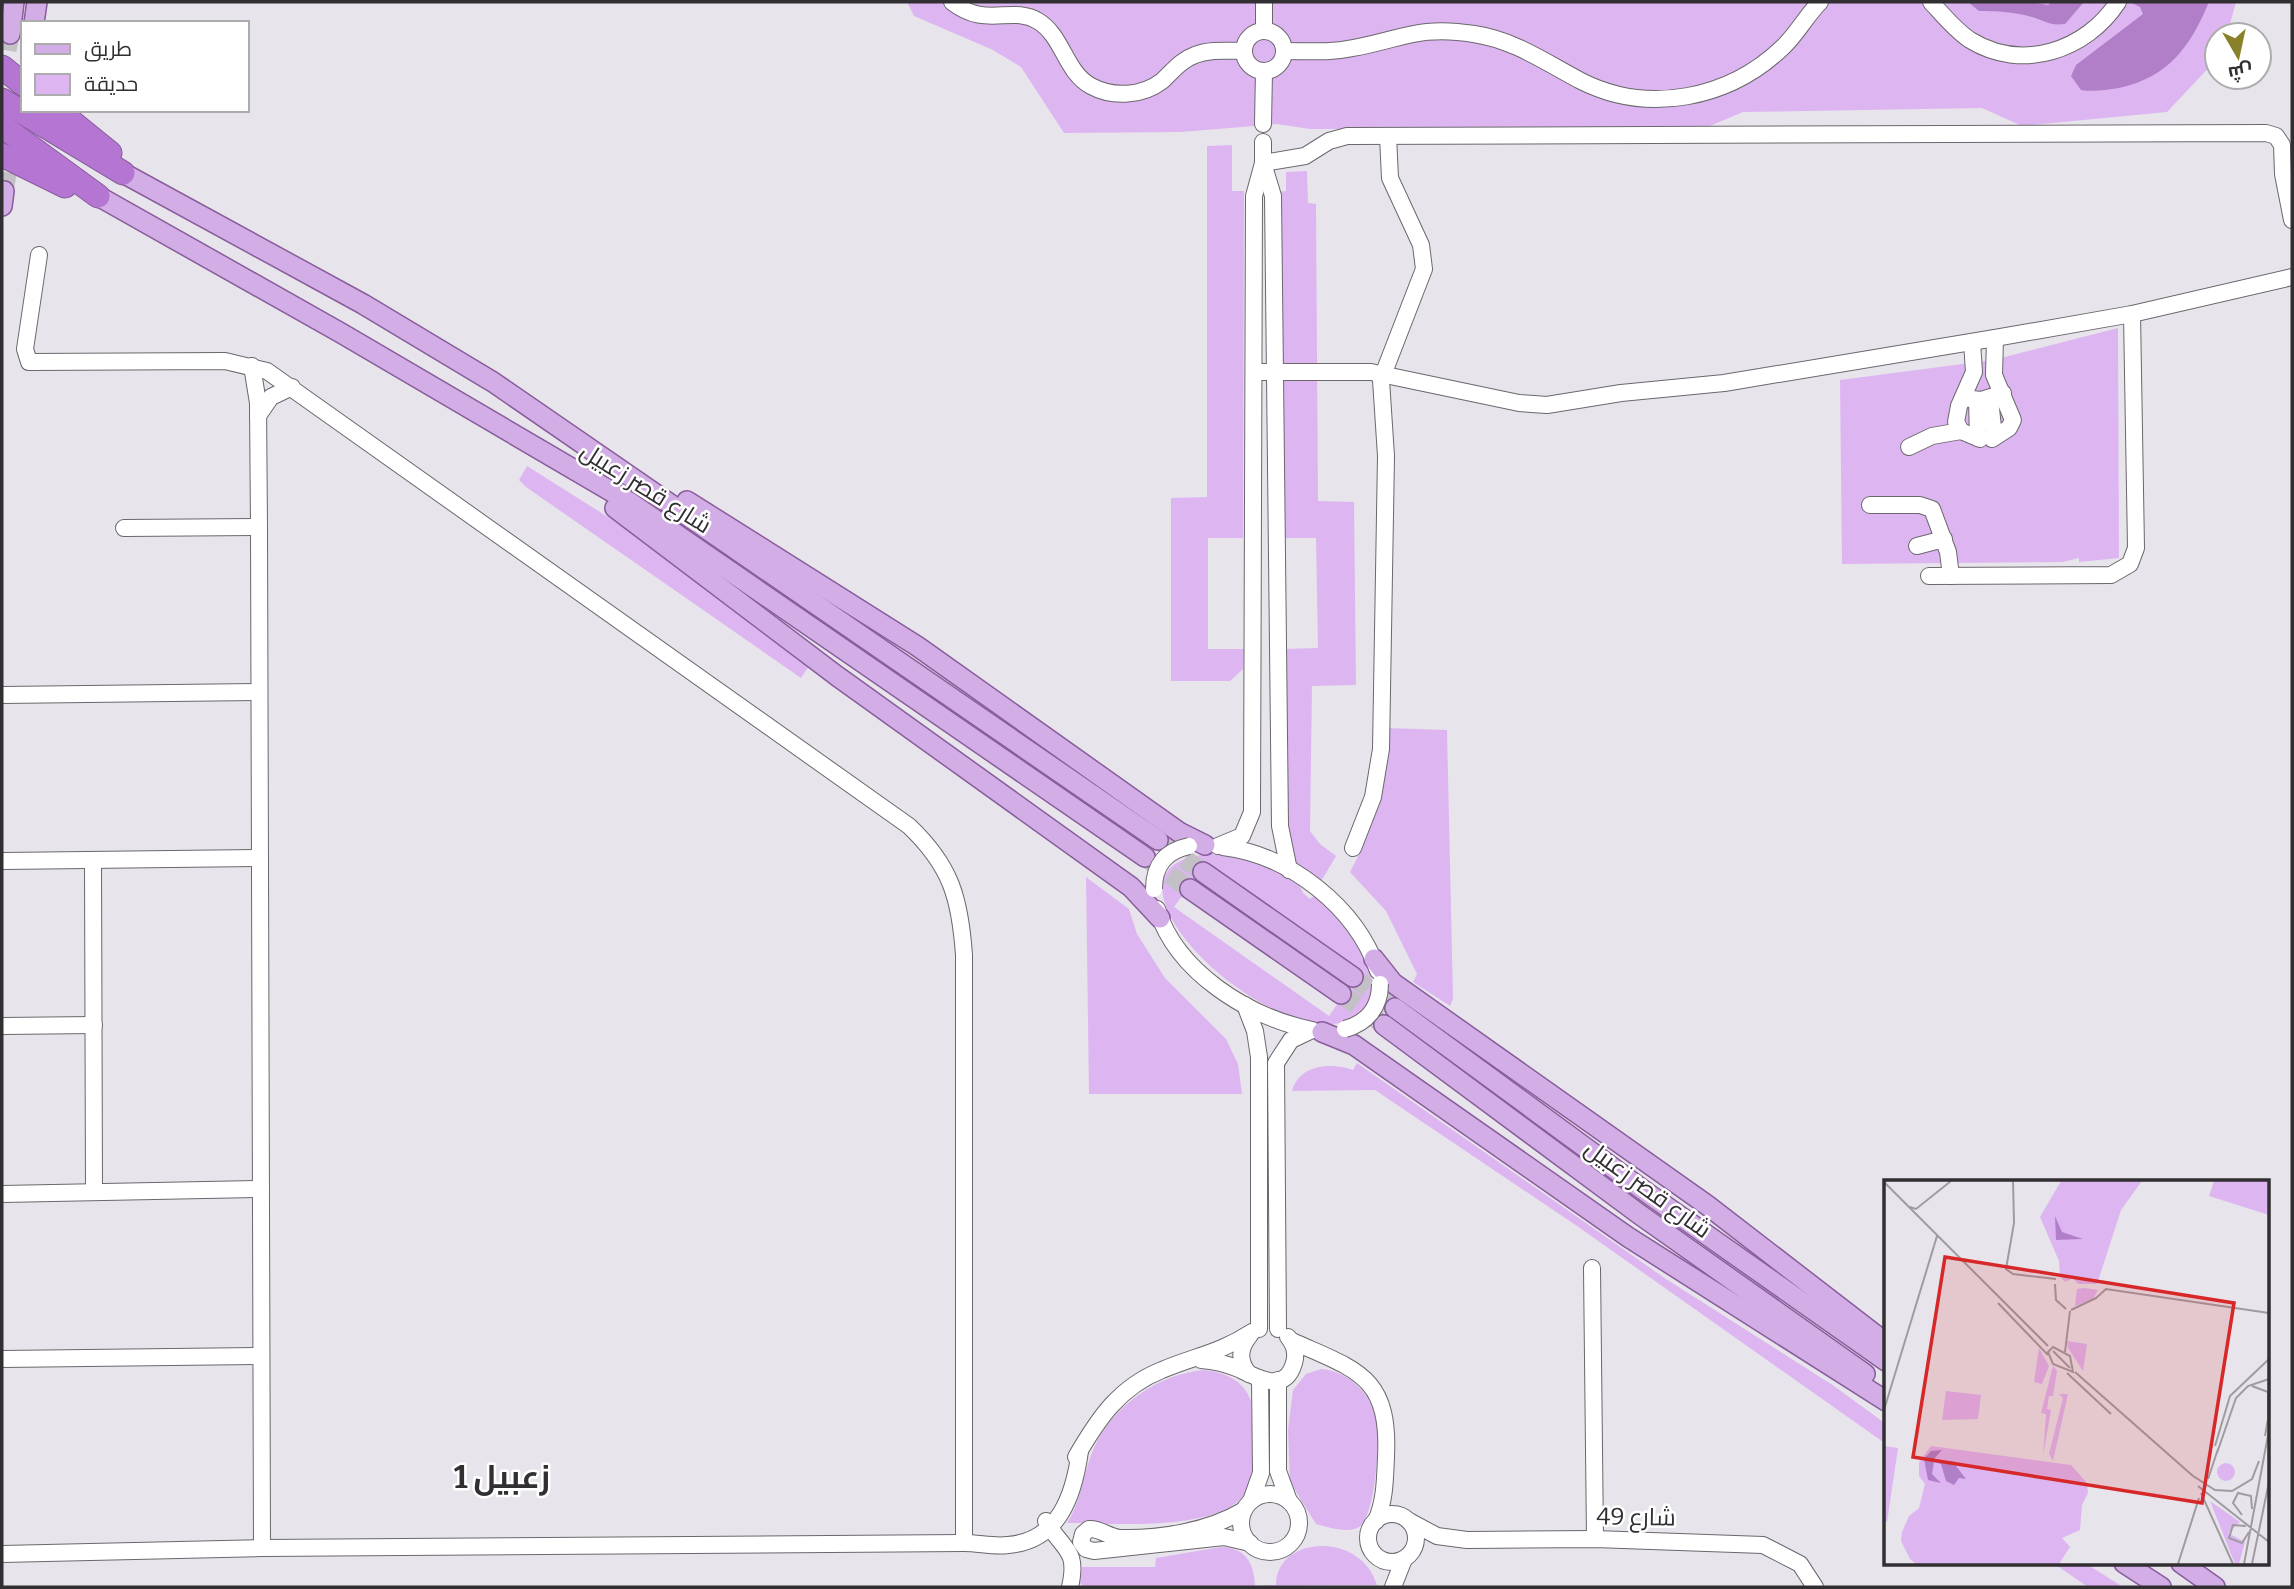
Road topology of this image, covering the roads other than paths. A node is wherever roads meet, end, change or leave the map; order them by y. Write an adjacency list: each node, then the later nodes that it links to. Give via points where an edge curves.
1 (15, 2): 10 (main road)
2 (37, 2): 8 (main road)
3 (952, 2): 11 (street, via 980,17 1023,16 1039,22 1077,76 1111,93 1150,88 1196,54)
4 (1264, 2): 9 (street)
5 (1820, 2): 12 (street, via 1791,39 1760,66 1724,86 1679,99 1605,91 1508,42 1460,32 1405,33 1339,50)
6 (1931, 2): 7 (street, via 1969,39 1994,51 2021,55 2050,52 2079,40)
7 (2118, 2)
8 (34, 21)
9 (1264, 30): 11 (street, via 1249,36); 12 (street, via 1278,36)
10 (10, 34)
11 (1243, 51): 14 (street, via 1249,65)
12 (1284, 51): 14 (street, via 1278,65)
13 (2, 67): 15 (highway)
14 (1264, 71): 20 (street)
15 (21, 82)
16 (2, 100): 17 (highway)
17 (21, 111)
18 (22, 112): 28 (highway)
19 (60, 112): 28 (highway, via 101,144)
20 (1263, 124)
21 (2, 126): 26 (highway)
22 (1388, 136): 27 (street, via 1341,136 1305,156); 30 (street, via 2266,133 2276,136 2281,145); 39 (street, via 1392,187 1421,245 1424,261 1419,285)
23 (2, 139): 26 (highway)
24 (1263, 142): 27 (street)
25 (2, 155): 29 (highway, via 53,181)
26 (40, 156): 29 (highway)
27 (1263, 163): 37 (street, via 1273,196); 38 (street, via 1254,195)
28 (123, 173): 45 (main road, شارع قصر زعبيل, via 363,304 493,382)
29 (98, 196): 46 (main road, شارع قصر زعبيل, via 353,340)
30 (2292, 220)
31 (39, 255): 36 (street, via 25,349 29,362 209,361)
32 (2292, 277): 33 (street)
33 (2132, 314): 34 (street); 53 (street, via 2136,548 2130,564 2111,575)
34 (1995, 338): 35 (street); 41 (street, via 1994,374)
35 (1972, 342): 39 (street, via 1724,383 1547,405); 41 (street, via 1974,372)
36 (252, 366): 40 (street); 42 (street)
37 (1274, 371): 38 (street); 39 (street); 63 (street, via 1280,826)
38 (1254, 372): 57 (street, via 1252,812 1242,836)
39 (1382, 374): 58 (street, via 1386,464 1381,749 1373,797)
40 (292, 387): 42 (street, via 271,397); 102 (street, via 909,826 944,867 961,918 964,955)
41 (1983, 397): 43 (street, via 1956,419); 43 (street, via 1986,438)
42 (258, 416): 48 (street)
43 (1961, 431): 44 (street, via 1932,436)
44 (1909, 447)
45 (602, 456): 56 (main road, شارع قصر زعبيل); 57 (main road, via 638,470 917,646)
46 (590, 482): 59 (main road, شارع قصر زعبيل, via 631,503); 66 (main road, via 614,507 783,637 1131,887)
47 (1870, 505): 50 (street, via 1929,507)
48 (259, 527): 49 (street); 54 (street)
49 (124, 528)
50 (1944, 538): 51 (street); 53 (street)
51 (1917, 546)
52 (1929, 576): 53 (street)
53 (1951, 576)
54 (258, 692): 55 (street); 60 (street)
55 (2, 695)
56 (1158, 840)
57 (1204, 846): 63 (street, via 1247,851); 66 (street, bridge, via 1179,848 1162,860 1154,879)
58 (1353, 848)
59 (1145, 857)
60 (260, 858): 62 (street); 76 (street)
61 (2, 861): 62 (street)
62 (93, 861): 72 (street)
63 (1289, 870): 67 (street, via 1336,906)
64 (1203, 872): 68 (main road)
65 (1190, 889): 69 (main road)
66 (1160, 918): 70 (street, via 1191,964)
67 (1374, 959): 75 (street, bridge, via 1380,984 1378,1002 1368,1017 1345,1029); 83 (main road, via 1393,983 1707,1205)
68 (1353, 977)
69 (1341, 994)
70 (1245, 1006): 75 (street); 81 (street, via 1259,1057)
71 (1395, 1007): 88 (main road, شارع قصر زعبيل)
72 (94, 1025): 74 (street); 77 (street)
73 (1384, 1025): 92 (main road, شارع قصر زعبيل)
74 (2, 1026)
75 (1317, 1031): 80 (street, via 1291,1040 1276,1062); 93 (main road, via 1354,1045 1628,1237)
76 (261, 1189): 77 (street); 84 (street)
77 (94, 1192): 78 (street)
78 (2, 1194)
79 (1592, 1268): 100 (street)
80 (1278, 1329): 81 (street); 82 (street)
81 (1256, 1331): 87 (street); 90 (street, via 1244,1343 1241,1356)
82 (1292, 1341): 85 (street); 89 (street)
83 (1884, 1341)
84 (260, 1356): 86 (street); 104 (street)
85 (1332, 1357): 89 (street); 94 (street, via 1357,1372 1377,1394 1386,1422)
86 (2, 1359)
87 (1195, 1360): 90 (street, via 1228,1365); 99 (street, via 1162,1369 1119,1396 1080,1451)
88 (1884, 1360)
89 (1293, 1367): 91 (street)
90 (1254, 1378): 91 (street); 96 (street, via 1261,1473)
91 (1278, 1380): 95 (street, via 1278,1471)
92 (1884, 1388)
93 (1884, 1400)
94 (1386, 1461): 97 (street, via 1391,1487); 98 (street, via 1383,1501)
95 (1289, 1501): 96 (street, via 1265,1494); 103 (street, via 1299,1521 1291,1542 1277,1551)
96 (1247, 1506): 103 (street, via 1241,1528); 103 (street, via 1212,1525 1120,1538 1089,1529 1081,1542 1094,1551 1224,1536)
97 (1407, 1519): 98 (street, via 1386,1515); 101 (street, شارع 49, via 1437,1536); 106 (street, via 1416,1538)
98 (1376, 1521): 107 (street, via 1368,1537)
99 (1048, 1523): 102 (street, via 1022,1543); 110 (street, via 1071,1554)
100 (1595, 1539): 101 (street, شارع 49); 113 (street, شارع 49, via 1763,1545 1800,1564)
101 (1468, 1540): 106 (street, شارع 49, via 1438,1544)
102 (964, 1543): 104 (street)
103 (1250, 1544)
104 (262, 1548): 105 (street)
105 (2, 1554)
106 (1406, 1557): 107 (street); 112 (street)
107 (1380, 1558): 111 (street)
108 (2126, 1564): 114 (main road)
109 (2181, 1564): 115 (main road)
110 (1070, 1587)
111 (1388, 1587)
112 (1393, 1587)
113 (1815, 1587)
114 (2161, 1587)
115 (2215, 1587)

